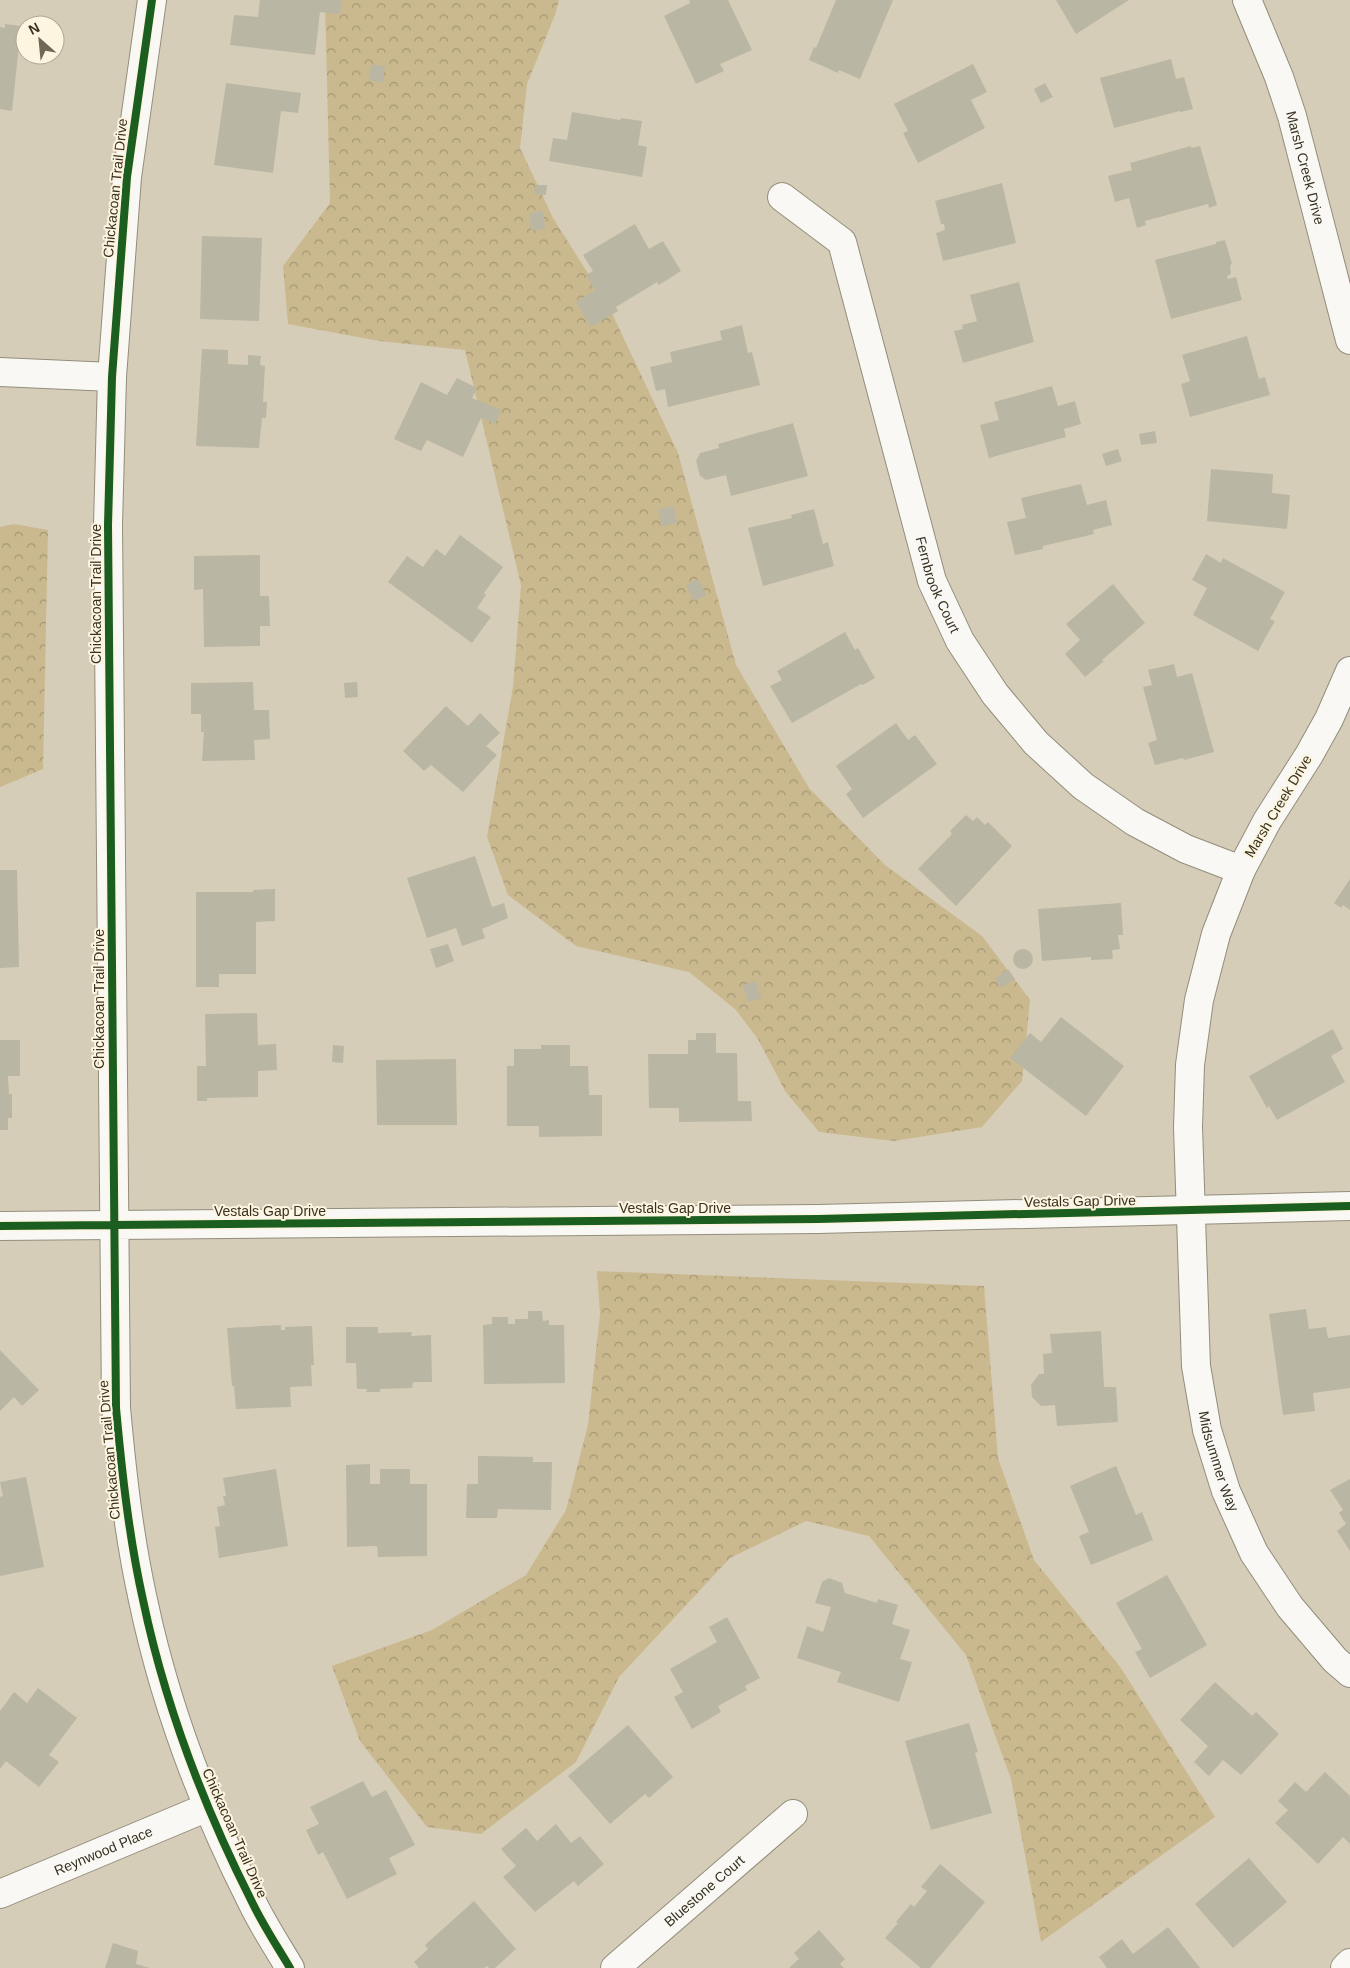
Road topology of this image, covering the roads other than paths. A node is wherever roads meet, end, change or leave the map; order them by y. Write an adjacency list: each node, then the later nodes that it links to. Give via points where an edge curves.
1 (152, 0): 6 (street, Chickacoan Trail Drive, via 127,177)
2 (1247, 0): 4 (street, Marsh Creek Drive, via 1292,116)
3 (782, 197): 8 (street, Fernbrook Court, via 842,242 932,581 960,641 995,694 1036,744 1090,791 1135,822 1186,849)
4 (1350, 340)
5 (0, 372): 6 (street)
6 (112, 377): 11 (street, Chickacoan Trail Drive, via 108,535)
7 (1350, 671): 8 (street, Marsh Creek Drive, via 1329,719)
8 (1241, 870): 10 (street, Marsh Creek Drive, via 1216,934 1199,1000 1190,1065)
9 (1350, 1206): 10 (street, Vestals Gap Drive)
10 (1191, 1211): 11 (street, Vestals Gap Drive, via 818,1219); 13 (street, Midsummer Way, via 1196,1366 1207,1430 1226,1491 1254,1553 1290,1607)
11 (113, 1225): 12 (street, Vestals Gap Drive); 14 (street, Chickacoan Trail Drive, via 116,1408 127,1515 143,1600 170,1704)
12 (0, 1226)
13 (1350, 1673)
14 (208, 1807): 16 (street, Reynwood Place); 18 (street, Chickacoan Trail Drive, via 252,1903)
15 (793, 1814): 19 (street, Bluestone Court)
16 (0, 1894)
17 (1350, 1963): 20 (street)
18 (290, 1968)
19 (615, 1968)
20 (1344, 1968)

